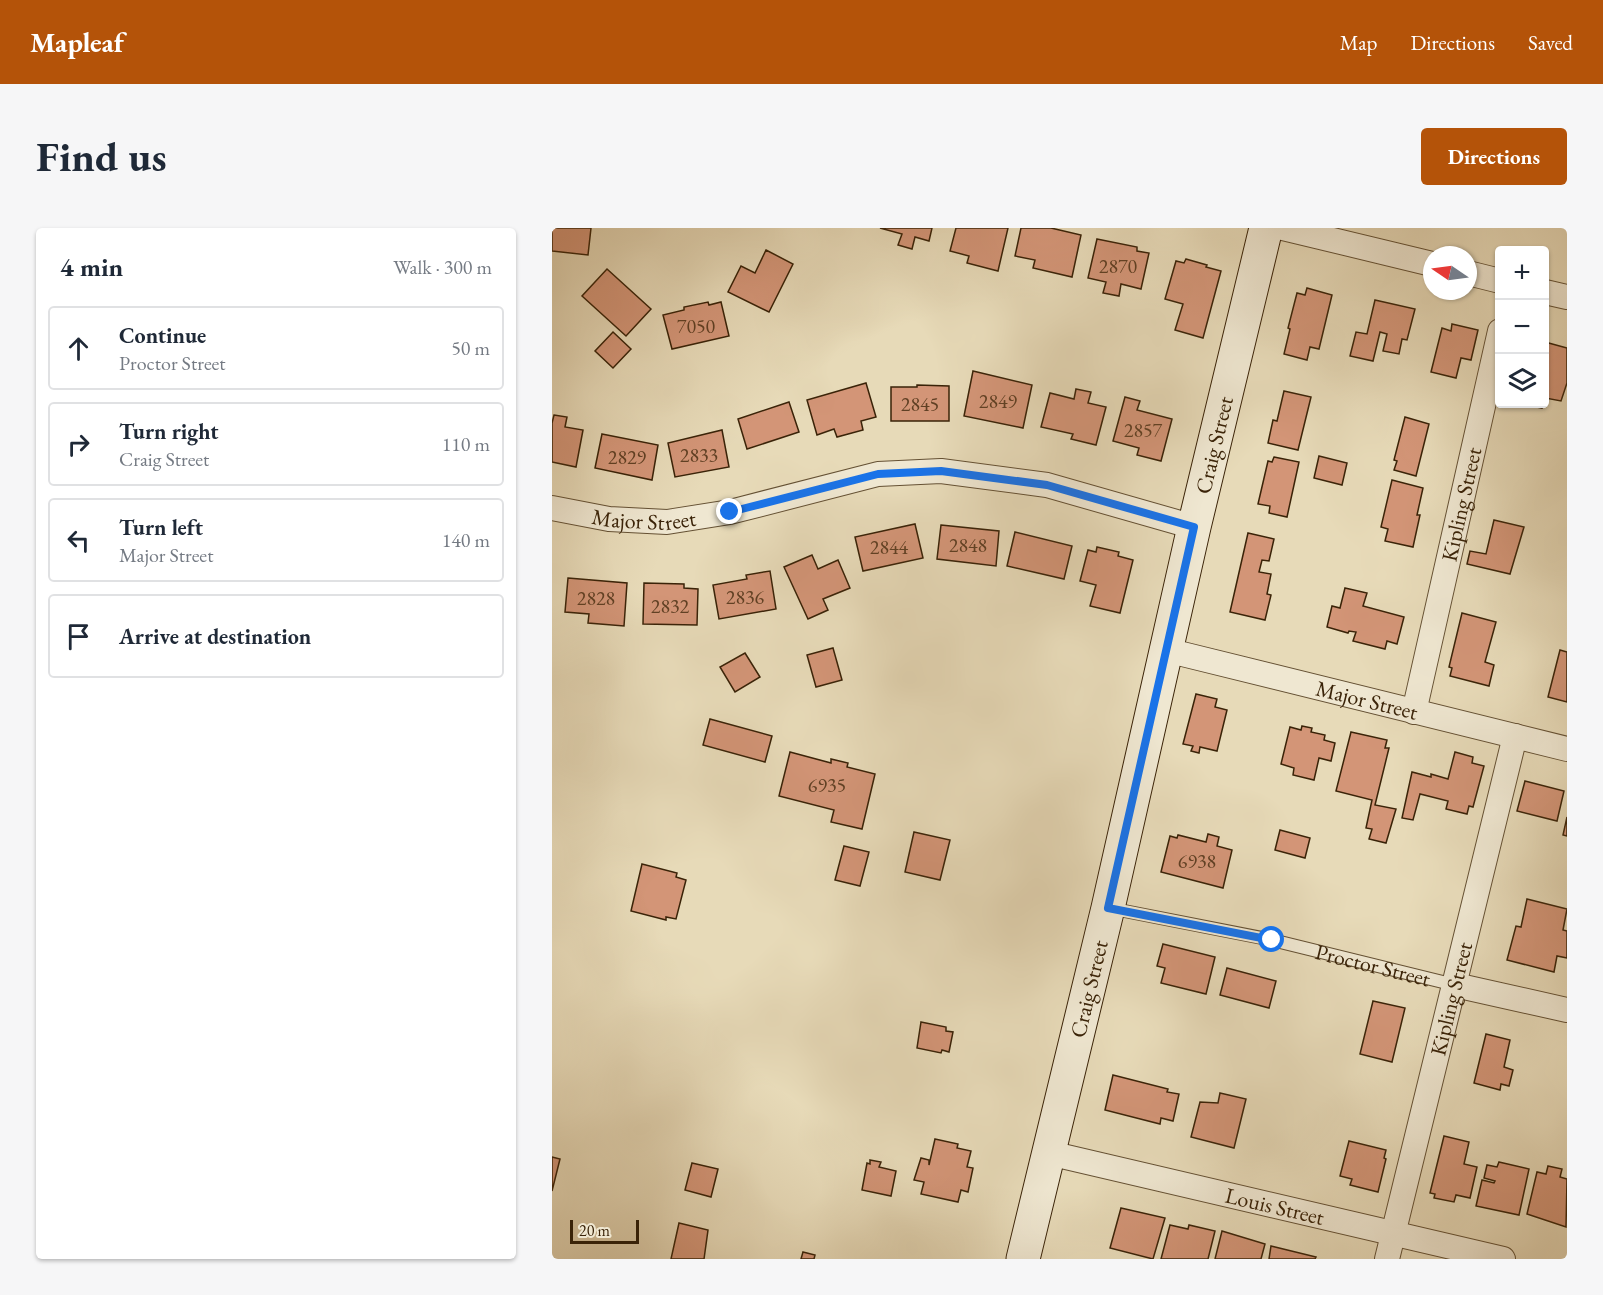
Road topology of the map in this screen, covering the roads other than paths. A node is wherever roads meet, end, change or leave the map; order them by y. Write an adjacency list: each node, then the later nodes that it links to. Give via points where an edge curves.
1 (1266, 228): 10 (street, Craig Street)
2 (1283, 228): 3 (street)
3 (1423, 262)
4 (1477, 275): 5 (street)
5 (1495, 280)
6 (1549, 293): 7 (street)
7 (1567, 297)
8 (1495, 353): 12 (street, Kipling Street)
9 (552, 508): 10 (street, Major Street, via 609,519 667,522 730,512 878,474 941,471 1047,485)
10 (1194, 527): 11 (street, Craig Street)
11 (1166, 650): 12 (street, Major Street); 15 (street, Craig Street)
12 (1414, 712): 13 (street, Major Street)
13 (1515, 736): 14 (street, Major Street); 16 (street, Kipling Street)
14 (1567, 749)
15 (1108, 908): 16 (lane, Proctor Street, via 1272,940); 18 (street, Craig Street)
16 (1455, 985): 17 (street, Proctor Street); 19 (street, Kipling Street)
17 (1567, 1010)
18 (1049, 1153): 19 (street, Louis Street); 20 (street, Craig Street)
19 (1393, 1233): 21 (street, Kipling Street); 22 (street, Louis Street)
20 (1023, 1259)
21 (1387, 1259)
22 (1503, 1259)

